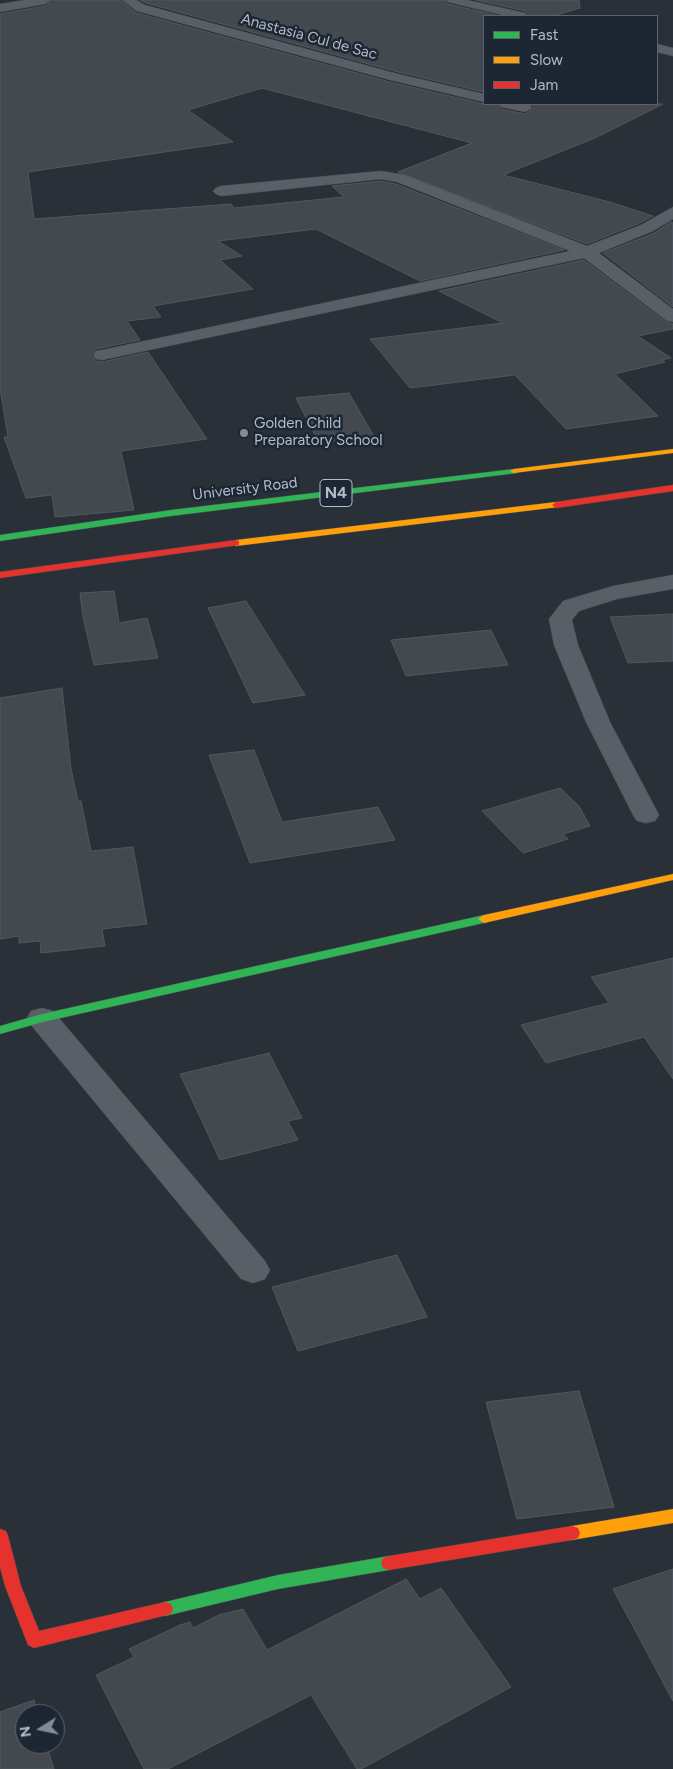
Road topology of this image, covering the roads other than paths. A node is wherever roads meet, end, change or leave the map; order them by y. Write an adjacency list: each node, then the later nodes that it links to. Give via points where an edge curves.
1 (46, 0): 4 (street)
2 (128, 0): 8 (street, Anastasia Cul de Sac, via 141,8)
3 (452, 0): 5 (street)
4 (0, 8)
5 (517, 15)
6 (658, 48): 7 (street)
7 (673, 52)
8 (483, 98)
9 (511, 105): 10 (street)
10 (526, 108)
11 (221, 191): 13 (street, via 392,176)
12 (673, 212): 13 (street, via 647,228)
13 (587, 252): 14 (street); 15 (street)
14 (673, 316)
15 (102, 355)
16 (673, 451): 18 (main road, University Road / N4, via 170,513)
17 (673, 488): 19 (main road, N4, via 538,508)
18 (0, 538)
19 (0, 575)
20 (673, 582): 21 (street, via 613,593 571,606 560,620 566,645 598,722)
21 (646, 815)
22 (673, 878): 23 (main road)
23 (42, 1018): 24 (main road); 25 (street)
24 (0, 1030)
25 (252, 1270)
26 (673, 1516): 27 (main road, via 278,1582 34,1640 13,1586)
27 (0, 1536)

